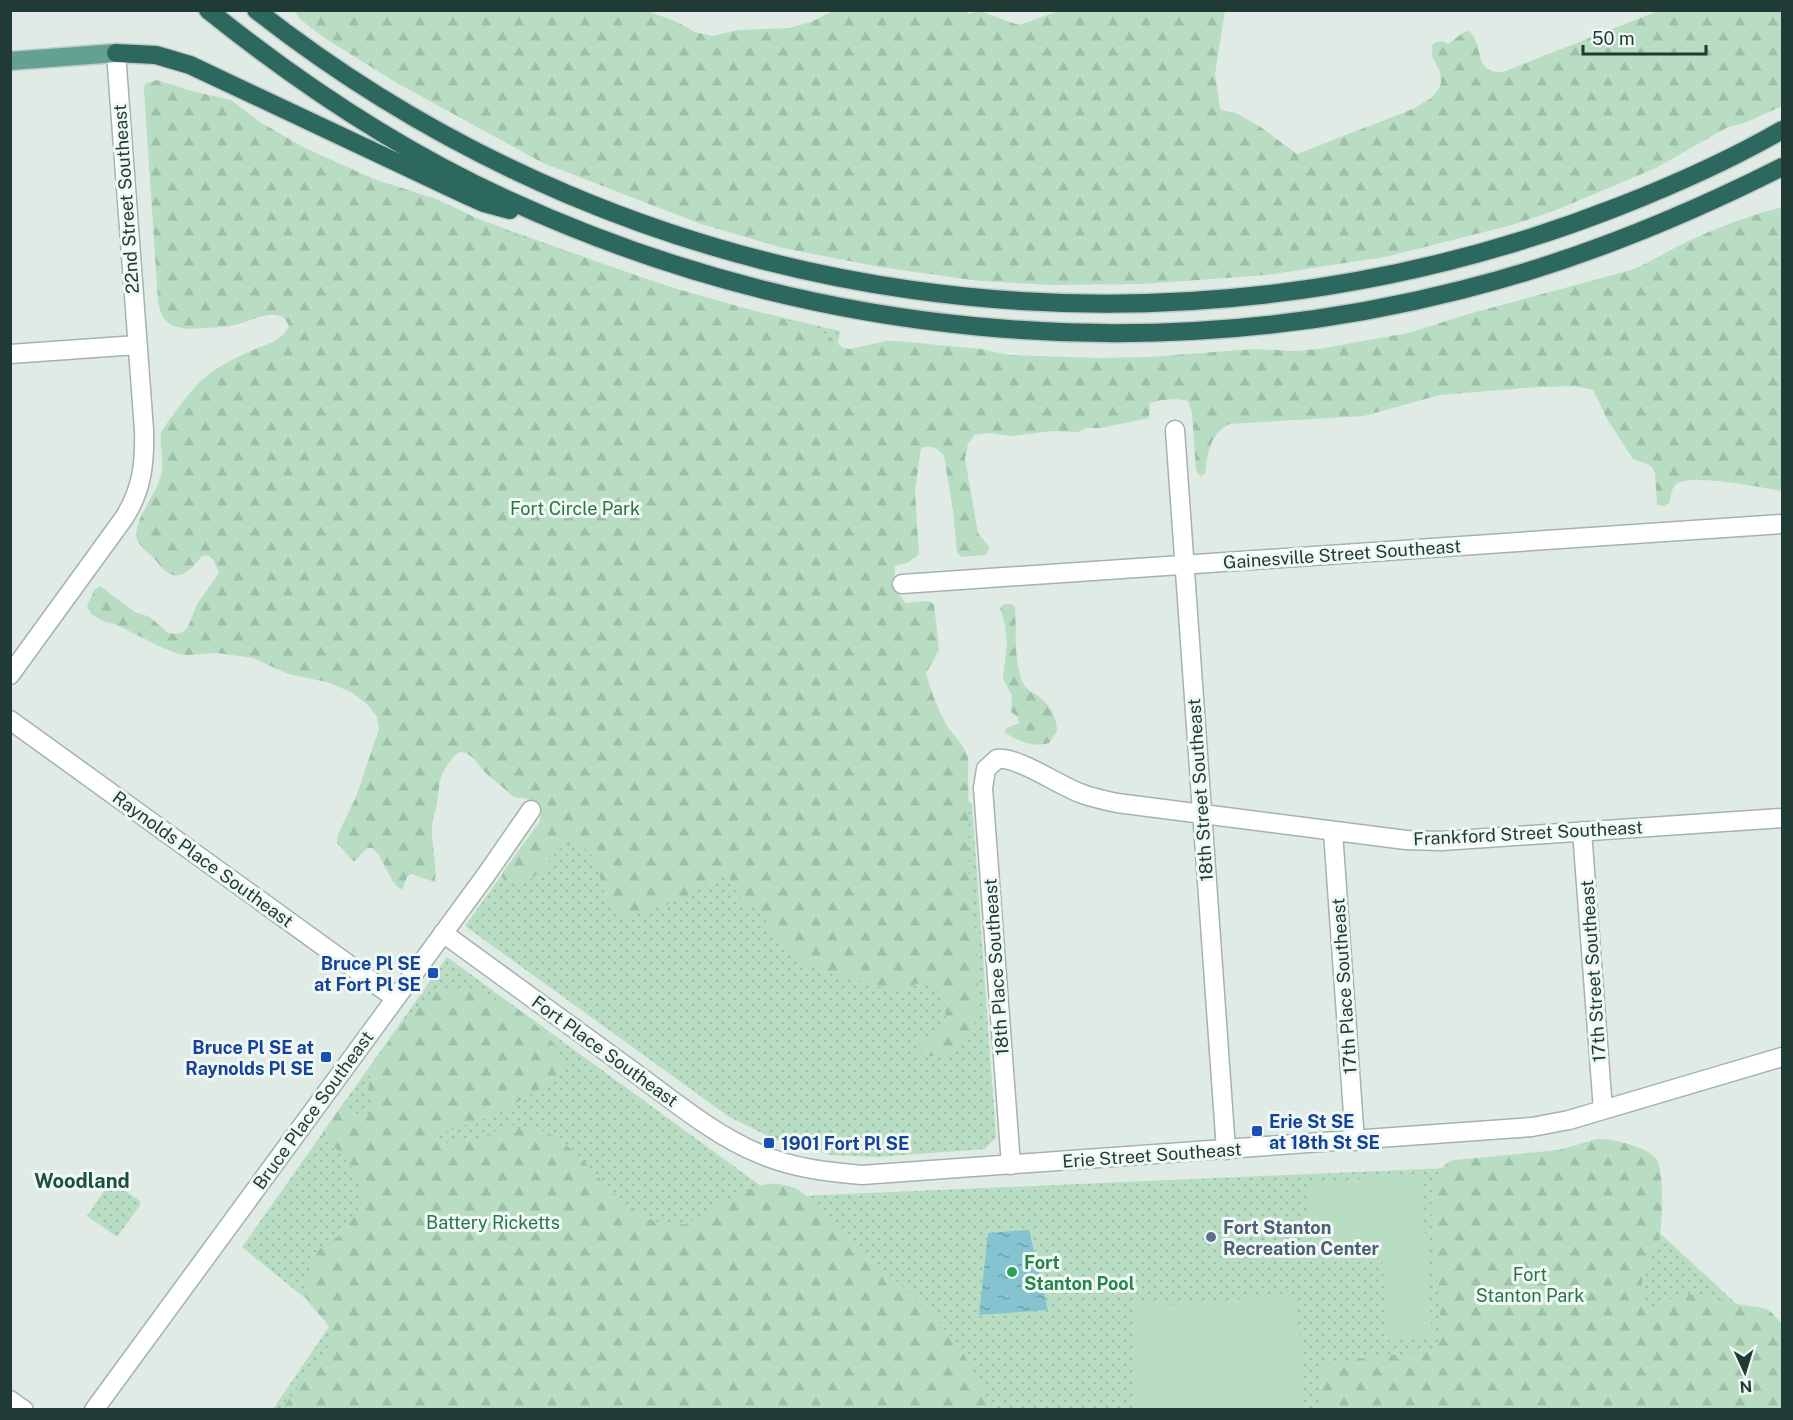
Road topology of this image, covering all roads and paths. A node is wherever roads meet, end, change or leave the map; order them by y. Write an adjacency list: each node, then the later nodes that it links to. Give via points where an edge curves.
1 (208, 10): 7 (highway, via 288,71 396,141 503,198)
2 (256, 10): 5 (highway, via 308,49 418,120 471,150 581,200 750,258 856,281 975,298 1095,304 1200,300 1390,275 1489,251 1581,221 1700,172)
3 (116, 53): 4 (main road); 7 (highway, via 156,55 179,61 484,203); 8 (street, 22nd Street Southeast)
4 (10, 61)
5 (1782, 130)
6 (1782, 167): 7 (highway, via 1648,229 1525,272 1367,310 1286,323 1199,330 1026,331 876,313 777,294 700,273)
7 (566, 225)
8 (136, 345): 9 (street); 14 (street, 22nd Street Southeast, via 145,457 140,488 124,518)
9 (10, 354)
10 (1175, 430): 12 (street, 18th Street Southeast)
11 (1782, 524): 12 (street, Gainesville Street Southeast)
12 (1184, 565): 13 (street, Gainesville Street Southeast); 18 (street, 18th Street Southeast)
13 (902, 584)
14 (10, 675)
15 (10, 720): 23 (street, Raynolds Place Southeast)
16 (986, 769): 18 (street, Frankford Street Southeast, via 997,759 1008,758 1081,794 1135,806); 29 (street, 18th Place Southeast, via 983,788)
17 (531, 810): 22 (street, Bruce Place Southeast)
18 (1202, 814): 21 (street, Frankford Street Southeast); 27 (street, 18th Street Southeast)
19 (1782, 818): 20 (street, Frankford Street Southeast)
20 (1582, 831): 21 (street, Frankford Street Southeast, via 1442,841); 25 (street, 17th Street Southeast)
21 (1334, 832): 26 (street, 17th Place Southeast)
22 (443, 933): 23 (street, Bruce Place Southeast); 28 (street, Fort Place Southeast, via 679,1105 740,1145)
23 (395, 998): 32 (street, Bruce Place Southeast)
24 (1782, 1057): 25 (street, Erie Street Southeast)
25 (1603, 1110): 26 (street, Erie Street Southeast, via 1532,1127)
26 (1355, 1141): 27 (street, Erie Street Southeast)
27 (1226, 1150): 29 (street, Erie Street Southeast)
28 (772, 1159): 29 (street, Erie Street Southeast, via 862,1175)
29 (1011, 1165)
30 (10, 1400): 31 (street)
31 (24, 1410)
32 (94, 1410)

